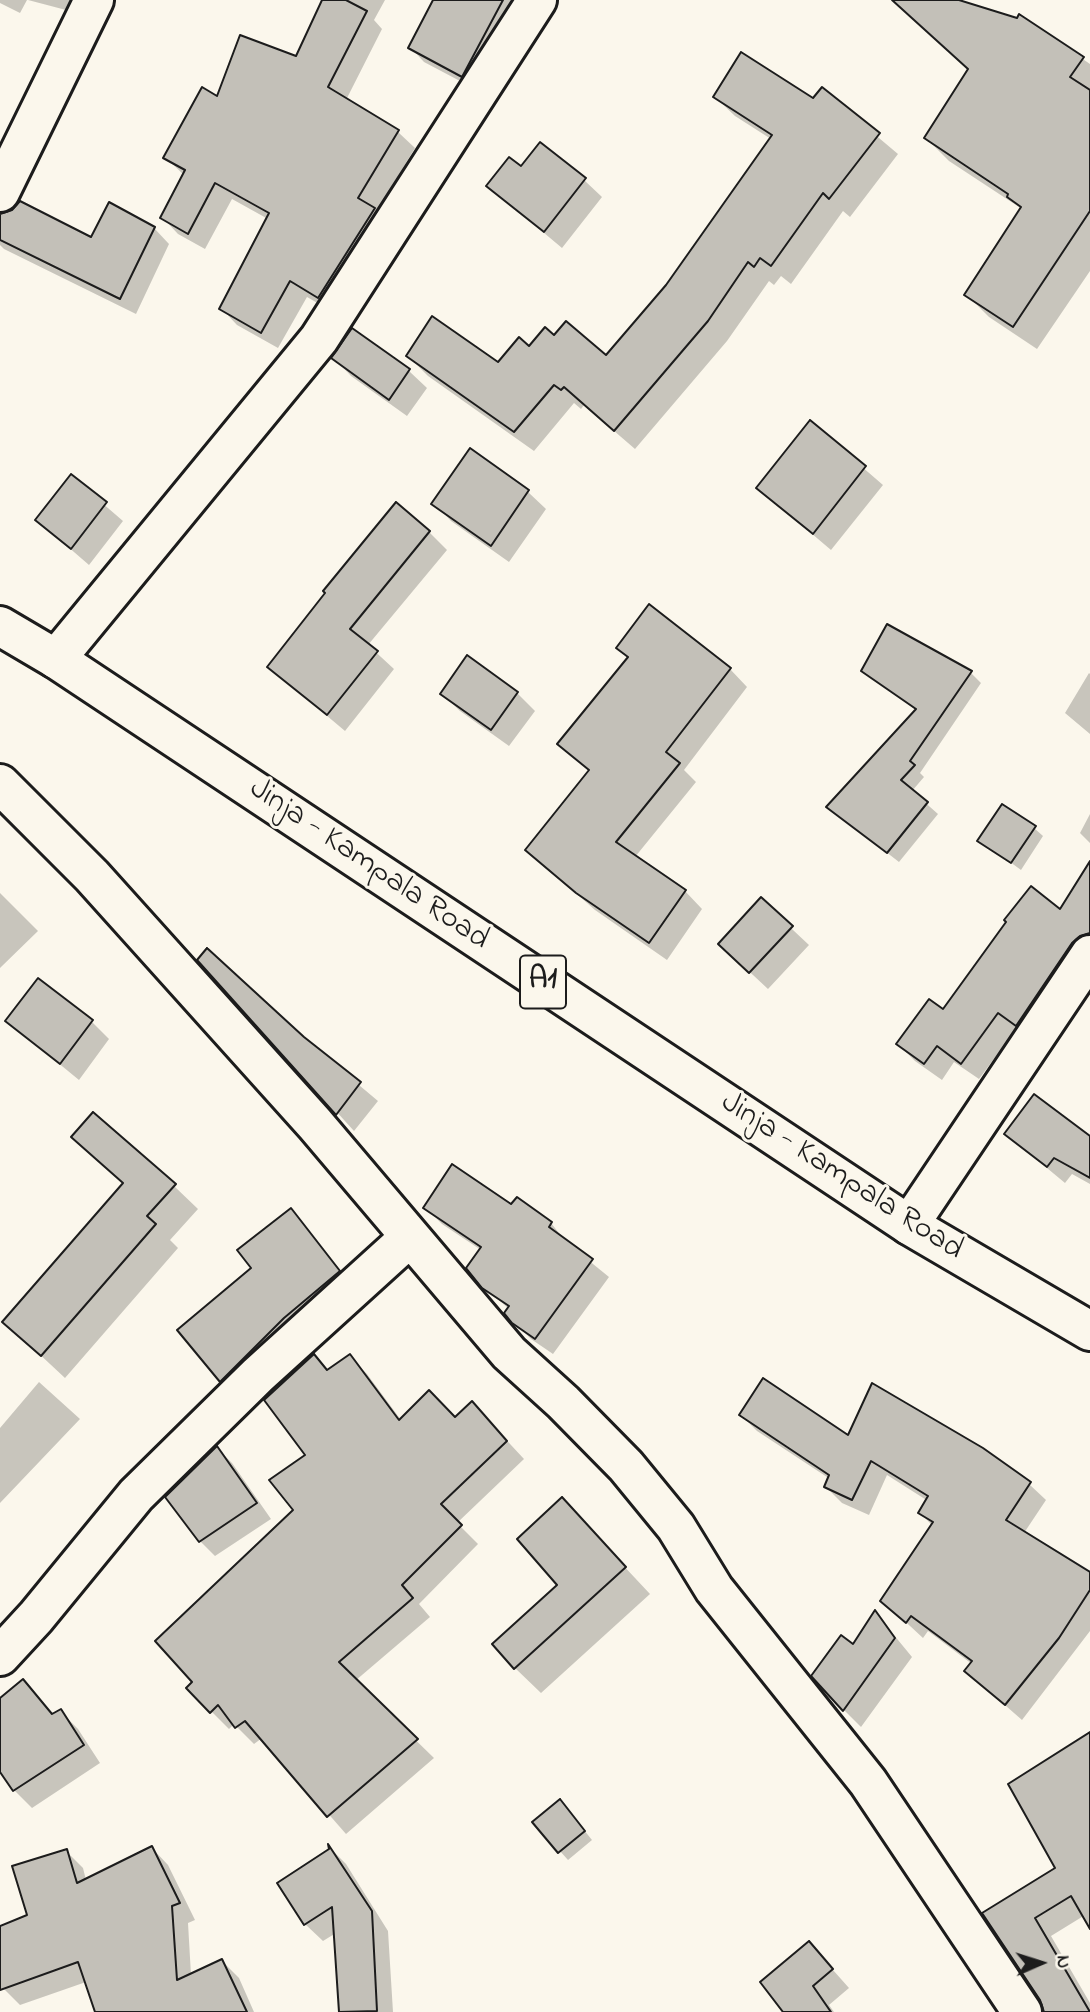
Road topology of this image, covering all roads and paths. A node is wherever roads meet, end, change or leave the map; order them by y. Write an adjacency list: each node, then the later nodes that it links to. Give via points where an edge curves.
1 (94, 0): 3 (main road)
2 (537, 0): 5 (main road, via 319,339)
3 (0, 192)
4 (0, 626): 5 (main road, Jinja - Kampala Road / A1)
5 (56, 659): 8 (main road, Jinja - Kampala Road / A1)
6 (0, 784): 9 (main road, via 92,876 316,1124)
7 (1090, 955): 8 (main road)
8 (909, 1225): 10 (main road, Jinja - Kampala Road / A1)
9 (410, 1237): 11 (main road, via 258,1375 136,1495); 12 (main road, via 509,1353 626,1466 676,1527 714,1589 868,1782)
10 (1090, 1331)
11 (0, 1656)
12 (1022, 2012)

